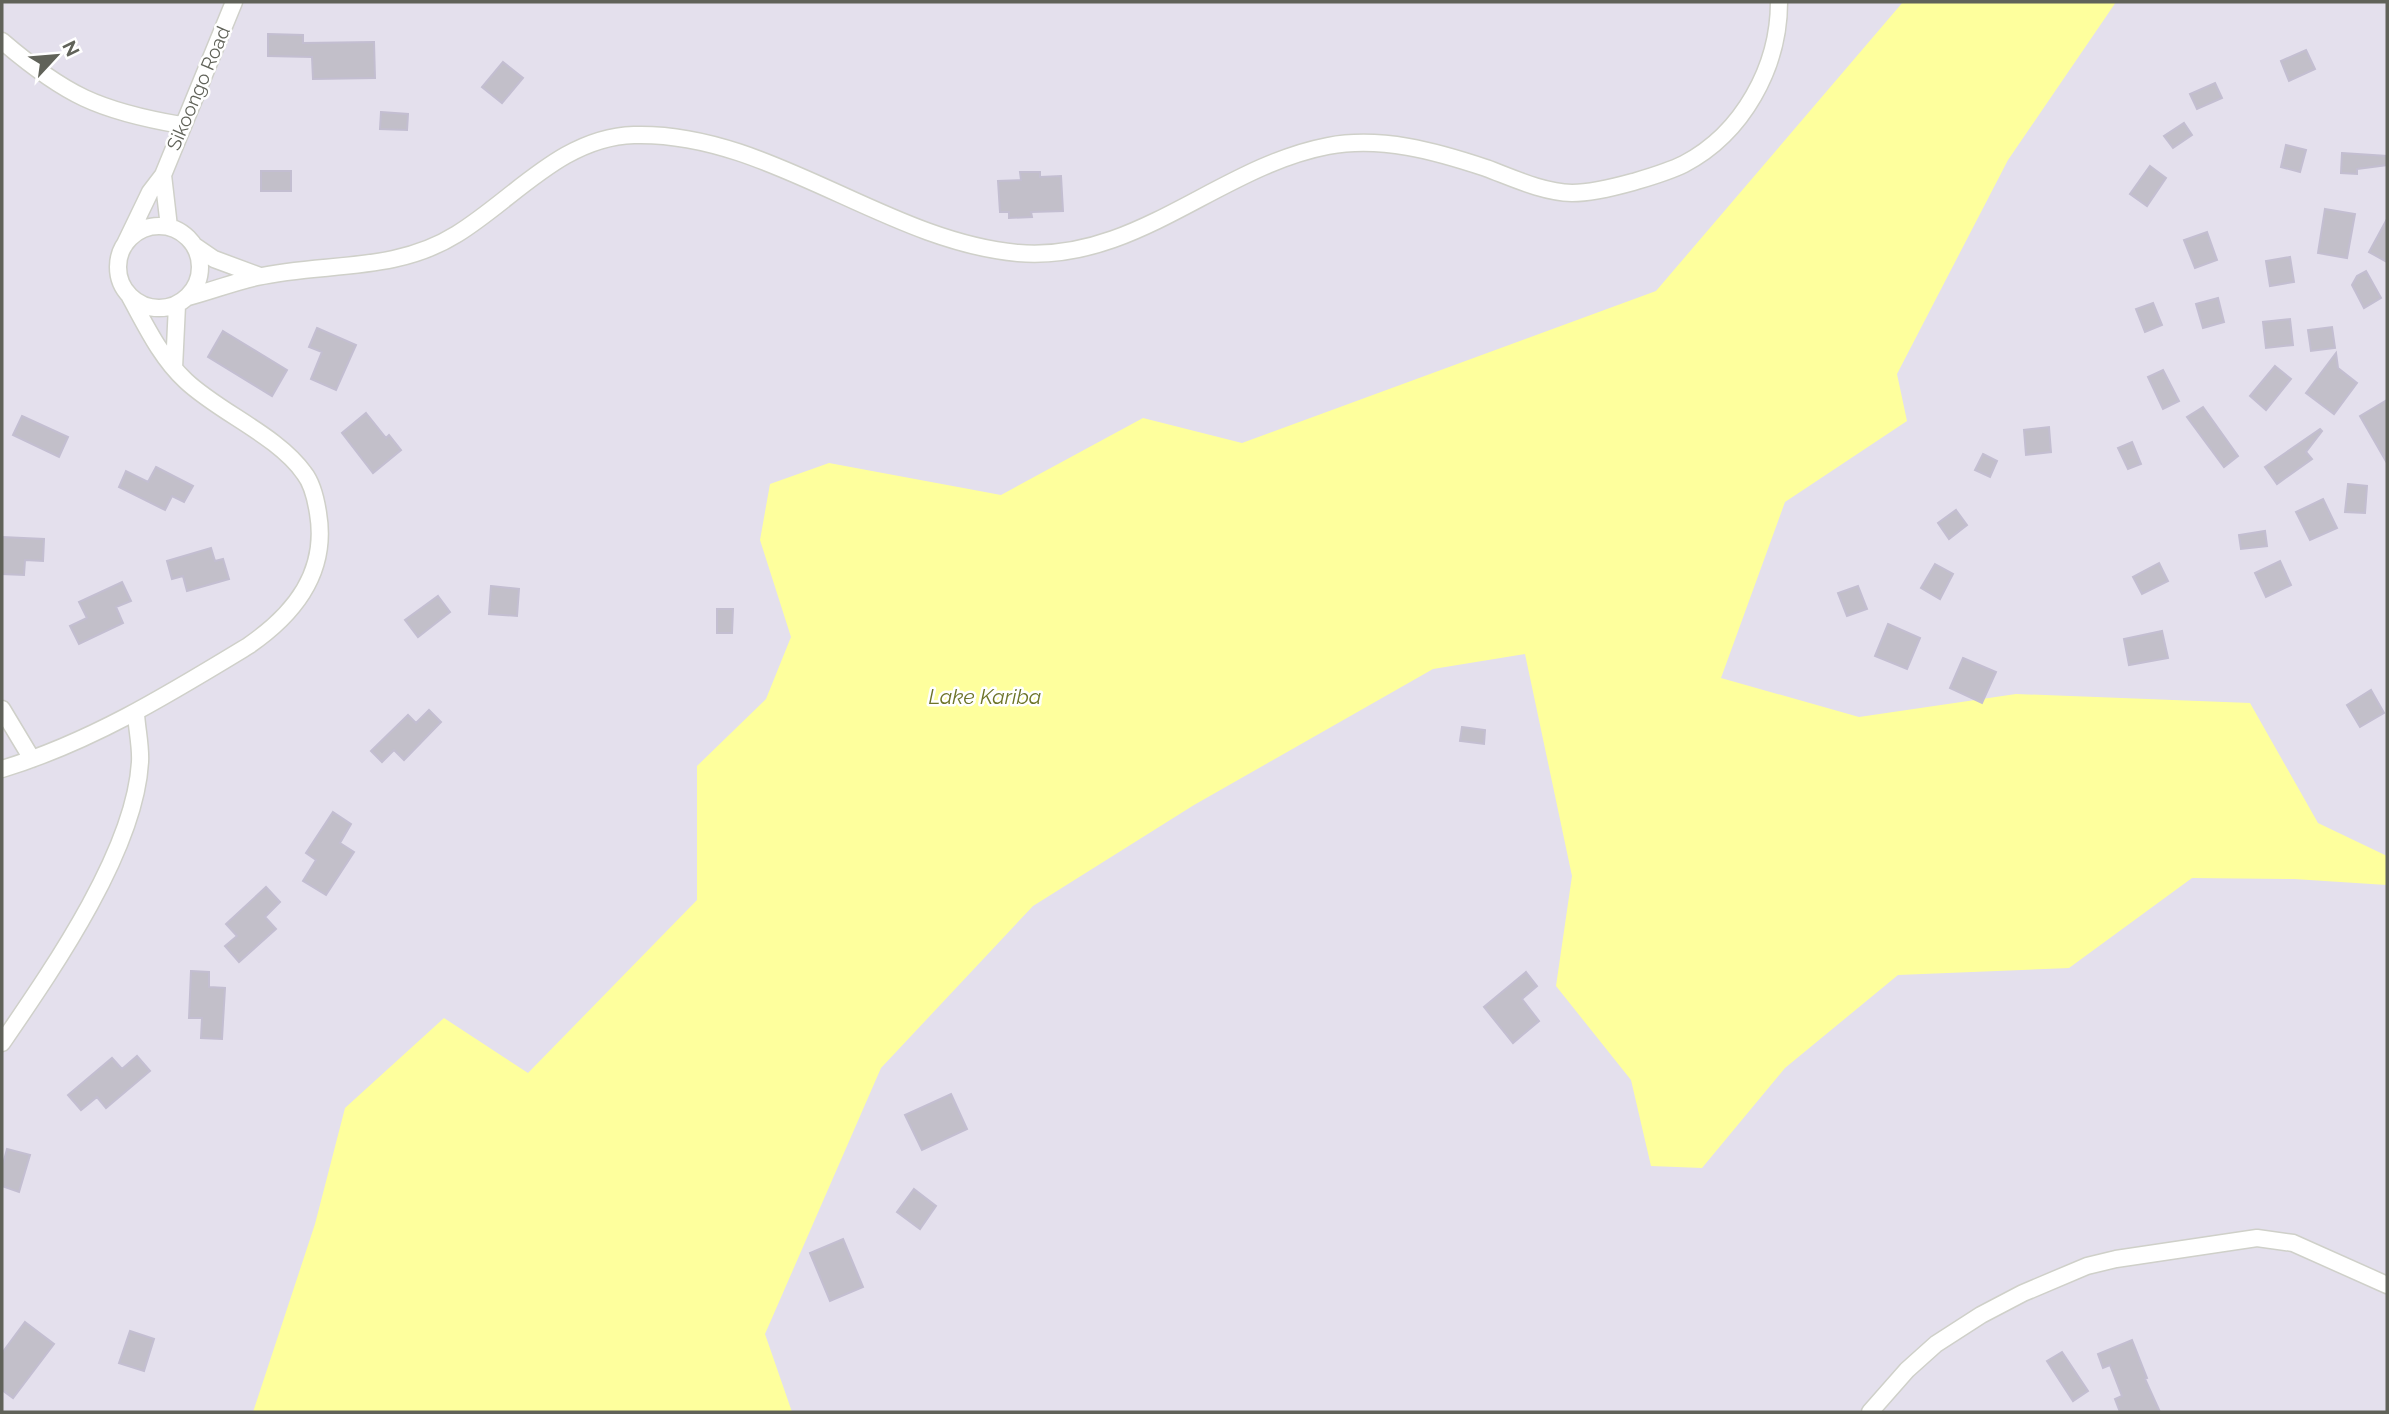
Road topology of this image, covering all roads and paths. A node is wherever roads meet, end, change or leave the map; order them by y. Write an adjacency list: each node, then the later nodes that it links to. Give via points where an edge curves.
1 (234, 2): 4 (street, Sikoongo Road)
2 (1779, 2): 9 (street, via 1773,57 1753,99 1725,134 1686,163 1622,185 1573,193 1531,185 1412,146 1332,145 1280,159 1120,237 1074,253 1050,255 980,248 930,233 729,151 664,136 629,135 556,160 458,233 419,253 380,264)
3 (2, 41): 4 (street, via 89,103 124,115)
4 (181, 125): 5 (street, Sikoongo Road)
5 (163, 175): 6 (street); 7 (street)
6 (169, 227): 7 (street, via 144,229); 8 (street)
7 (124, 246): 10 (street, via 118,273)
8 (195, 246): 9 (street); 11 (street, via 200,273)
9 (260, 276): 11 (street)
10 (130, 297): 11 (street, via 152,308); 12 (street)
11 (183, 301): 12 (street)
12 (174, 368): 14 (street, via 203,397 277,447 305,473 321,533 313,578 266,634)
13 (2, 709): 15 (street)
14 (136, 714): 15 (street); 17 (street, via 140,763 125,833 36,994)
15 (32, 759): 16 (street)
16 (2, 769)
17 (2, 1043)
18 (2387, 1284): 19 (street, via 2293,1244 2257,1238 2087,1266 2023,1293 1936,1344)
19 (1870, 1412)

